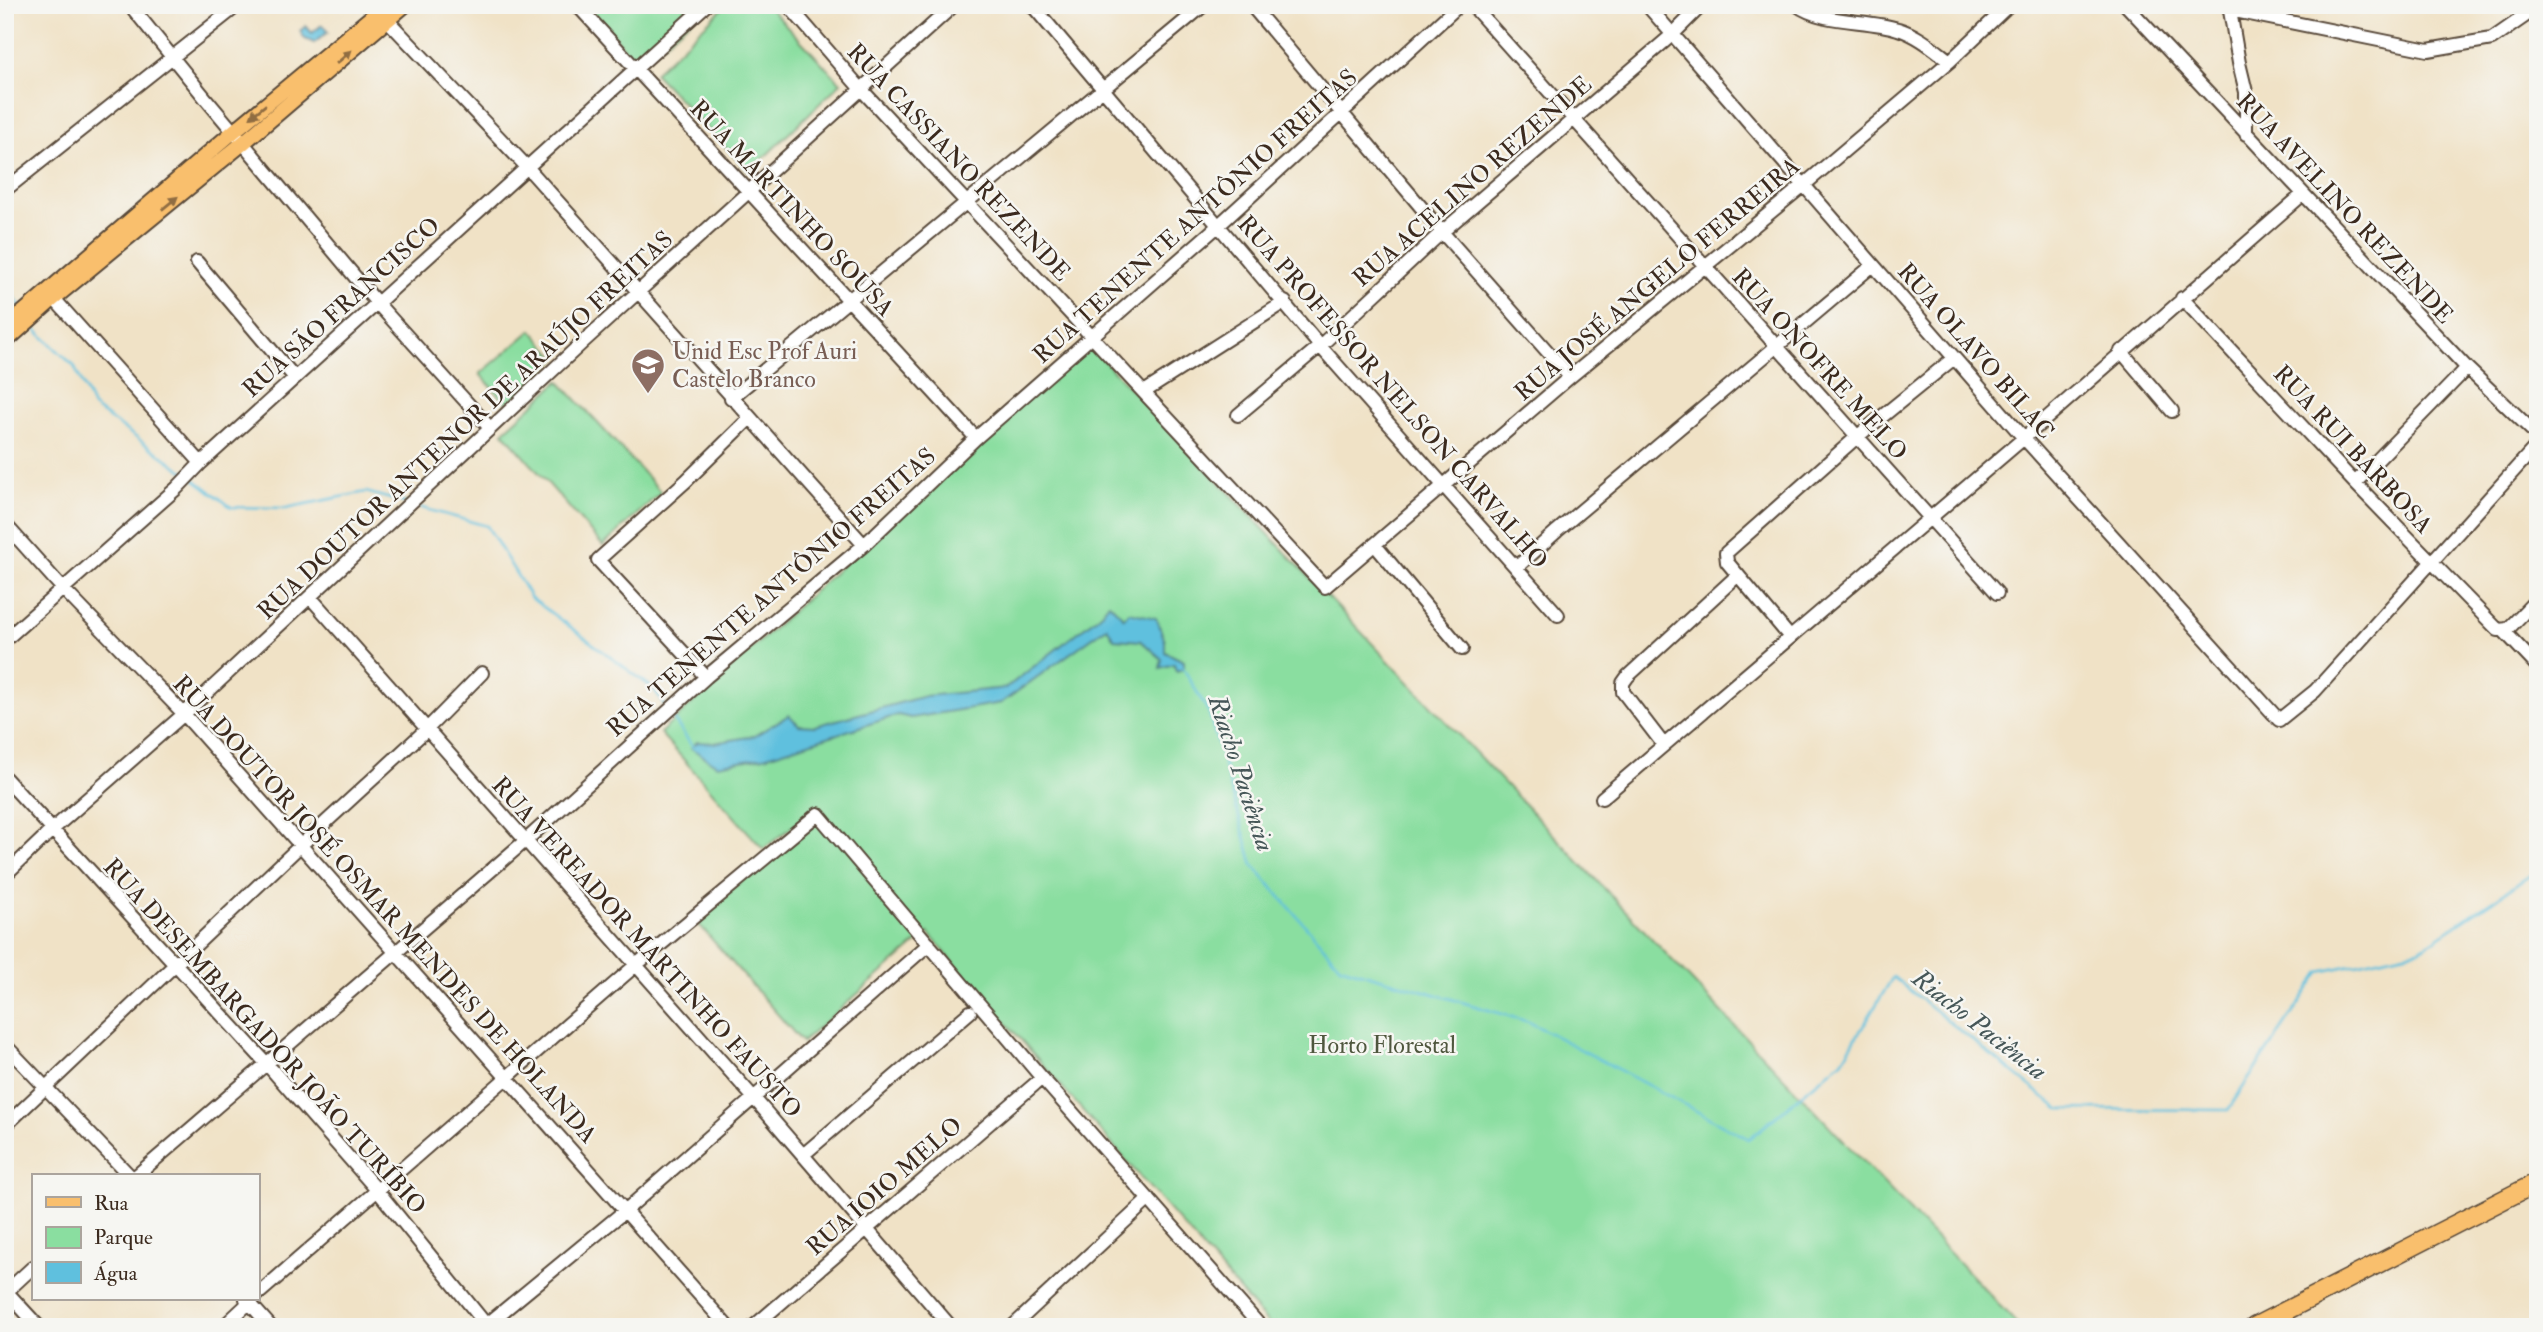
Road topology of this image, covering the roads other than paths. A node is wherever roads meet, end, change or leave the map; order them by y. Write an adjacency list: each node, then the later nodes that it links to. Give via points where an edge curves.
1 (130, 5): 22 (street)
2 (238, 5): 22 (street)
3 (405, 5): 20 (main road)
4 (577, 5): 24 (street, RUA MARTINHO SOUSA)
5 (706, 5): 24 (street, RUA SÃO FRANCISCO)
6 (788, 5): 25 (street, RUA CASSIANO REZENDE)
7 (954, 5): 25 (street, RUA DOUTOR ANTENOR DE ARAÚJO FREITAS)
8 (1032, 5): 26 (street, RUA PROFESSOR NELSON CARVALHO)
9 (1204, 5): 26 (street)
10 (1251, 5): 27 (street)
11 (1459, 5): 27 (street, RUA TENENTE ANTÔNIO FREITAS)
12 (1472, 5): 28 (street, RUA ONOFRE MELO)
13 (1647, 5): 21 (street, RUA OLAVO BILAC)
14 (1702, 5): 21 (street, RUA ACELINO REZENDE)
15 (1797, 5): 23 (street, via 1811,13 1899,29)
16 (2009, 5): 23 (street, RUA JOSÉ ANGELO FERREIRA)
17 (2126, 5): 30 (street, RUA AVELINO REZENDE)
18 (2538, 7): 19 (street, via 2492,39 2427,50)
19 (2230, 8): 30 (street, via 2248,102)
20 (381, 11): 29 (main road, one-way to 29); 31 (main road, one-way to 20); 32 (street)
21 (1672, 35): 28 (street, RUA ACELINO REZENDE); 33 (street, RUA OLAVO BILAC)
22 (172, 57): 29 (street); 34 (street)
23 (1950, 61): 33 (street, RUA JOSÉ ANGELO FERREIRA)
24 (635, 69): 32 (street, RUA SÃO FRANCISCO); 35 (street, RUA MARTINHO SOUSA)
25 (860, 88): 35 (street, RUA DOUTOR ANTENOR DE ARAÚJO FREITAS); 37 (street, RUA CASSIANO REZENDE)
26 (1104, 90): 37 (street); 38 (street, RUA PROFESSOR NELSON CARVALHO)
27 (1343, 113): 38 (street, RUA TENENTE ANTÔNIO FREITAS); 39 (street)
28 (1573, 119): 39 (street, RUA ACELINO REZENDE); 41 (street, RUA ONOFRE MELO)
29 (233, 132): 31 (street); 44 (main road)
30 (2246, 134): 36 (street, RUA AVELINO REZENDE)
31 (243, 143): 44 (main road, one-way to 31); 48 (street)
32 (527, 167): 43 (street); 48 (street, RUA SÃO FRANCISCO)
33 (1805, 184): 41 (street, RUA JOSÉ ANGELO FERREIRA); 42 (street, RUA OLAVO BILAC)
34 (5, 190)
35 (749, 193): 43 (street, RUA DOUTOR ANTENOR DE ARAÚJO FREITAS); 46 (street, RUA MARTINHO SOUSA)
36 (2302, 195): 45 (street); 56 (street, RUA AVELINO REZENDE)
37 (967, 201): 46 (street); 50 (street, RUA CASSIANO REZENDE)
38 (1219, 225): 47 (street, RUA PROFESSOR NELSON CARVALHO); 50 (street, RUA TENENTE ANTÔNIO FREITAS)
39 (1442, 232): 52 (street, RUA ACELINO REZENDE); 57 (street)
40 (197, 262): 58 (street)
41 (1704, 265): 53 (street, RUA ONOFRE MELO); 57 (street, RUA JOSÉ ANGELO FERREIRA)
42 (1872, 266): 53 (street); 55 (street, RUA OLAVO BILAC)
43 (637, 293): 60 (street); 64 (street, RUA DOUTOR ANTENOR DE ARAÚJO FREITAS)
44 (50, 295): 49 (main road); 51 (main road); 70 (street)
45 (2182, 298): 54 (street); 71 (street, RUA RUI BARBOSA)
46 (848, 299): 60 (street); 67 (street, RUA MARTINHO SOUSA)
47 (1285, 302): 52 (street, RUA PROFESSOR NELSON CARVALHO); 59 (street)
48 (377, 303): 58 (street, RUA SÃO FRANCISCO); 64 (street)
49 (5, 328)
50 (1091, 336): 59 (street, RUA CASSIANO REZENDE); 67 (street, RUA TENENTE ANTÔNIO FREITAS)
51 (5, 342)
52 (1320, 346): 62 (street, RUA ACELINO REZENDE); 72 (street, RUA PROFESSOR NELSON CARVALHO)
53 (1777, 348): 65 (street, RUA ONOFRE MELO); 78 (street)
54 (2121, 351): 61 (street); 68 (street)
55 (1954, 358): 65 (street); 68 (street, RUA OLAVO BILAC)
56 (2467, 368): 66 (street, RUA AVELINO REZENDE); 71 (street)
57 (1570, 377): 72 (street, RUA JOSÉ ANGELO FERREIRA)
58 (295, 378): 70 (street, RUA SÃO FRANCISCO)
59 (1144, 392): 80 (street, RUA CASSIANO REZENDE, via 1320,584)
60 (731, 398): 63 (street)
61 (2172, 411)
62 (1238, 415)
63 (749, 418): 75 (street); 92 (street, via 598,560)
64 (490, 428): 83 (street, RUA DOUTOR ANTENOR DE ARAÚJO FREITAS)
65 (1858, 436): 73 (street, RUA ONOFRE MELO); 79 (street, via 1729,549 1725,559)
66 (2538, 436)
67 (976, 438): 75 (street, RUA TENENTE ANTÔNIO FREITAS)
68 (2024, 438): 73 (street); 77 (street, RUA OLAVO BILAC, via 2279,720 2315,691)
69 (2538, 444): 77 (street)
70 (201, 463): 81 (street, RUA SÃO FRANCISCO)
71 (2355, 483): 77 (street, RUA RUI BARBOSA)
72 (1444, 487): 76 (street, RUA JOSÉ ANGELO FERREIRA); 78 (street, RUA PROFESSOR NELSON CARVALHO)
73 (1929, 518): 82 (street, RUA ONOFRE MELO); 87 (street)
74 (5, 524): 81 (street, RUA DOUTOR JOSÉ OSMAR MENDES DE HOLANDA)
75 (864, 545): 92 (street, RUA TENENTE ANTÔNIO FREITAS)
76 (1375, 545): 80 (street, RUA JOSÉ ANGELO FERREIRA); 89 (street)
77 (2432, 563): 86 (street, RUA RUI BARBOSA)
78 (1517, 567): 85 (street, RUA PROFESSOR NELSON CARVALHO)
79 (1738, 575): 87 (street); 95 (street, via 1625,680 1623,692)
80 (1329, 584)
81 (64, 590): 88 (street, RUA SÃO FRANCISCO); 93 (street, RUA DOUTOR JOSÉ OSMAR MENDES DE HOLANDA)
82 (1997, 593)
83 (310, 597): 93 (street, RUA DOUTOR ANTENOR DE ARAÚJO FREITAS); 94 (street, RUA VEREADOR MARTINHO FAUSTO)
84 (2538, 598): 86 (street)
85 (1558, 615)
86 (2500, 629): 90 (street, RUA RUI BARBOSA)
87 (1789, 636): 95 (street)
88 (5, 640)
89 (1462, 649)
90 (2538, 667)
91 (482, 673): 94 (street)
92 (706, 677): 99 (street, RUA TENENTE ANTÔNIO FREITAS)
93 (184, 714): 98 (street, RUA DOUTOR ANTENOR DE ARAÚJO FREITAS); 100 (street, RUA DOUTOR JOSÉ OSMAR MENDES DE HOLANDA)
94 (426, 730): 99 (street, RUA VEREADOR MARTINHO FAUSTO); 100 (street)
95 (1663, 744): 97 (street)
96 (5, 778): 98 (street, RUA DESEMBARGADOR JOÃO TURÍBIO)
97 (1602, 798)
98 (52, 829): 101 (street, RUA DOUTOR ANTENOR DE ARAÚJO FREITAS); 104 (street, RUA DESEMBARGADOR JOÃO TURÍBIO)
99 (524, 842): 103 (street, RUA TENENTE ANTÔNIO FREITAS); 105 (street, RUA VEREADOR MARTINHO FAUSTO)
100 (301, 845): 103 (street, RUA DOUTOR JOSÉ OSMAR MENDES DE HOLANDA); 104 (street)
101 (5, 875)
102 (929, 944): 105 (street, via 818,814); 109 (street); 112 (street)
103 (396, 953): 108 (street, RUA TENENTE ANTÔNIO FREITAS); 110 (street, RUA DOUTOR JOSÉ OSMAR MENDES DE HOLANDA)
104 (174, 964): 108 (street, RUA DESEMBARGADOR JOÃO TURÍBIO); 111 (street)
105 (636, 965): 110 (street); 112 (street, RUA VEREADOR MARTINHO FAUSTO)
106 (970, 1012): 114 (street)
107 (5, 1045): 111 (street)
108 (266, 1063): 116 (street, RUA TENENTE ANTÔNIO FREITAS); 118 (street, RUA DESEMBARGADOR JOÃO TURÍBIO)
109 (1042, 1078): 119 (street); 121 (street, RUA IOIO MELO)
110 (509, 1079): 118 (street); 120 (street, RUA DOUTOR JOSÉ OSMAR MENDES DE HOLANDA)
111 (44, 1087): 113 (street); 115 (street)
112 (753, 1097): 114 (street, RUA VEREADOR MARTINHO FAUSTO); 120 (street)
113 (5, 1126)
114 (803, 1155): 121 (street, RUA VEREADOR MARTINHO FAUSTO)
115 (128, 1174)
116 (138, 1174)
117 (2538, 1182): 136 (highway)
118 (377, 1190): 124 (street); 127 (street, RUA DESEMBARGADOR JOÃO TURÍBIO)
119 (1149, 1199): 134 (street); 135 (street)
120 (626, 1210): 127 (street); 131 (street, RUA DOUTOR JOSÉ OSMAR MENDES DE HOLANDA)
121 (867, 1228): 132 (street, RUA IOIO MELO); 133 (street, RUA VEREADOR MARTINHO FAUSTO)
122 (32, 1268): 123 (street)
123 (6, 1291): 128 (street)
124 (259, 1292)
125 (250, 1300): 129 (street)
126 (252, 1300): 130 (street)
127 (486, 1326)
128 (39, 1327)
129 (223, 1327)
130 (271, 1327)
131 (728, 1327)
132 (753, 1327)
133 (951, 1327)
134 (1012, 1327)
135 (1261, 1327)
136 (2254, 1327)

